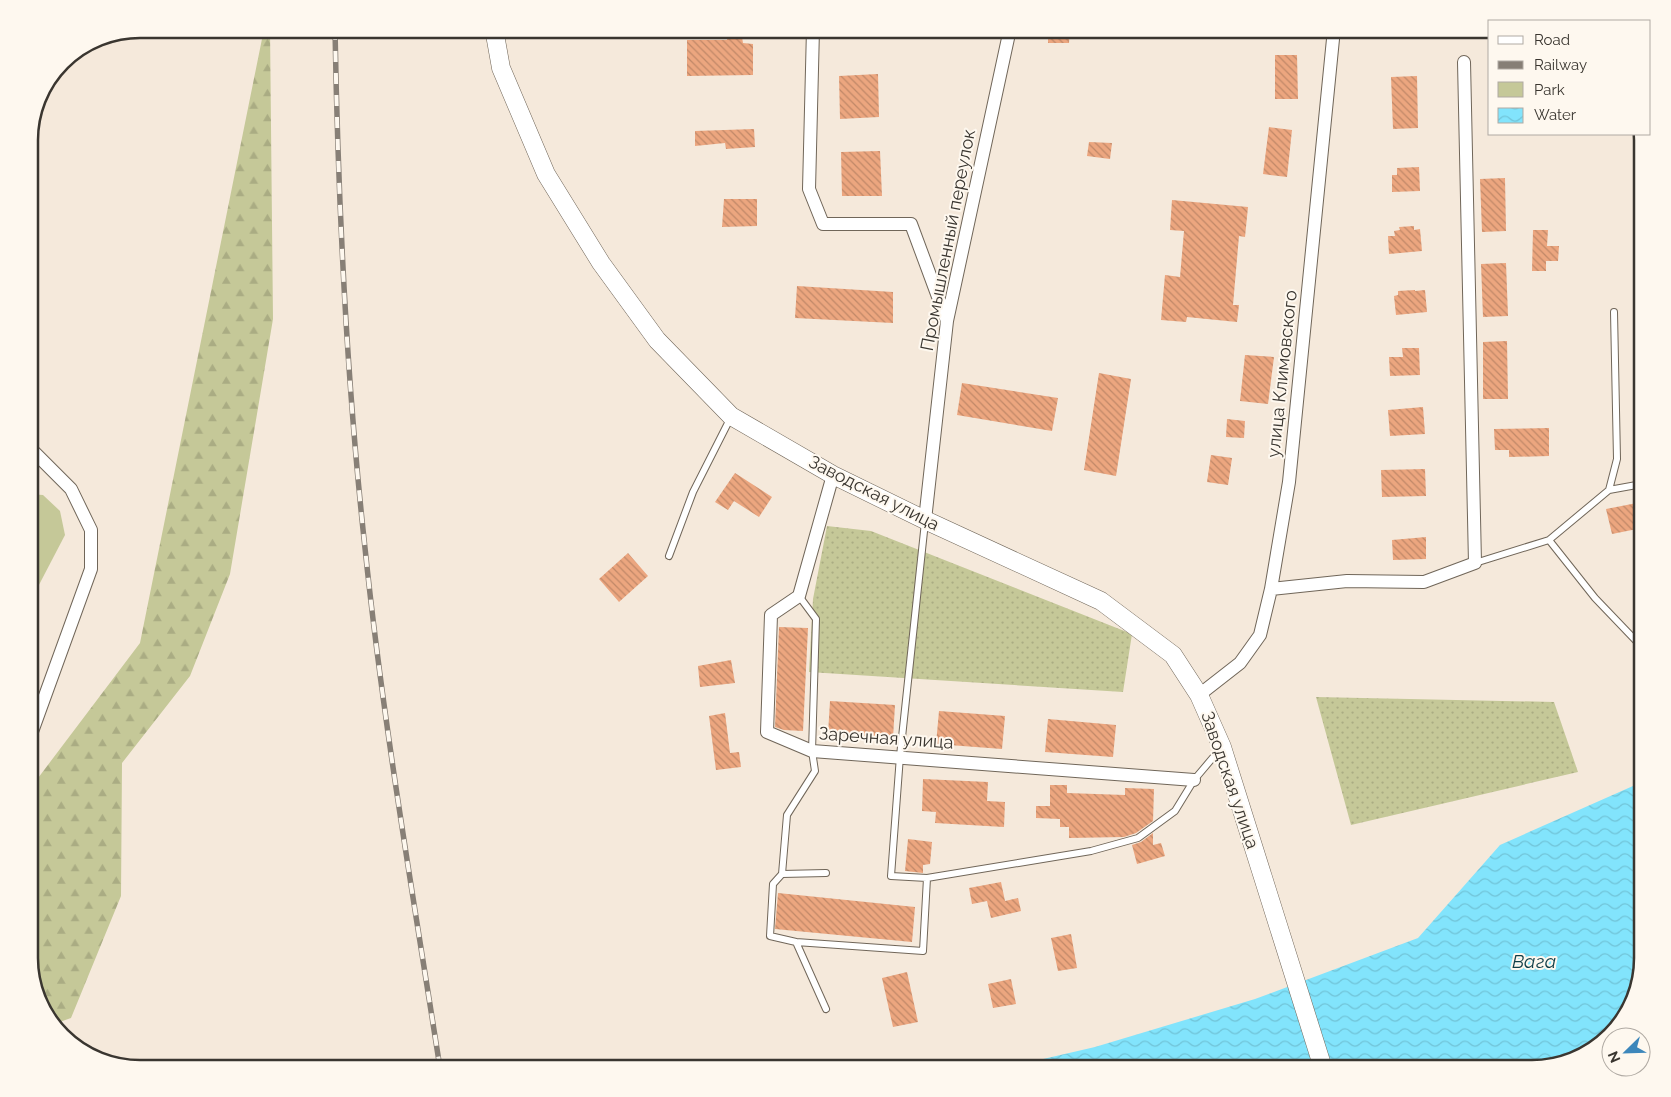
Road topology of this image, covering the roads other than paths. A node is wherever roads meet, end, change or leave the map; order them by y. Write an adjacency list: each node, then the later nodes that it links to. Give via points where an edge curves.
1 (496, 38): 8 (main road, Заводская улица, via 501,68 551,182 600,262 657,340)
2 (813, 38): 7 (street, via 808,189 823,224 910,224)
3 (1008, 38): 7 (street, Промышленный переулок)
4 (1333, 38): 17 (street, улица Климовского, via 1289,482)
5 (1464, 62): 16 (street)
6 (1614, 312): 12 (lane, via 1617,459)
7 (947, 321): 13 (street, Промышленный переулок)
8 (731, 416): 10 (main road, Заводская улица); 15 (lane, via 694,492)
9 (38, 456): 21 (street, via 71,489 91,530 92,569)
10 (833, 475): 13 (main road, Заводская улица); 18 (street)
11 (1634, 485): 12 (lane)
12 (1609, 490): 14 (lane)
13 (925, 520): 20 (main road, Заводская улица, via 1101,601 1173,655); 24 (lane)
14 (1550, 540): 16 (lane); 19 (lane, via 1594,598)
15 (669, 556)
16 (1474, 563): 17 (street, via 1424,582 1347,581)
17 (1271, 589): 20 (street, улица Климовского, via 1260,635 1240,663)
18 (799, 596): 23 (lane, via 816,619); 23 (street, Заречная улица, via 771,615 767,732)
19 (1634, 639)
20 (1199, 695): 22 (main road, Заводская улица)
21 (38, 716)
22 (1222, 747): 25 (lane); 31 (main road, Заводская улица)
23 (812, 751): 24 (street, Заречная улица); 27 (lane, via 815,771 787,816)
24 (900, 756): 25 (street, Заречная улица); 28 (lane, via 891,876)
25 (1194, 780): 28 (lane, via 1175,811 1138,838 1091,851)
26 (826, 873): 27 (lane)
27 (782, 874): 29 (lane, via 773,884 770,936)
28 (927, 878): 29 (lane, via 923,951)
29 (796, 942): 30 (lane)
30 (826, 1009)
31 (1321, 1060)

